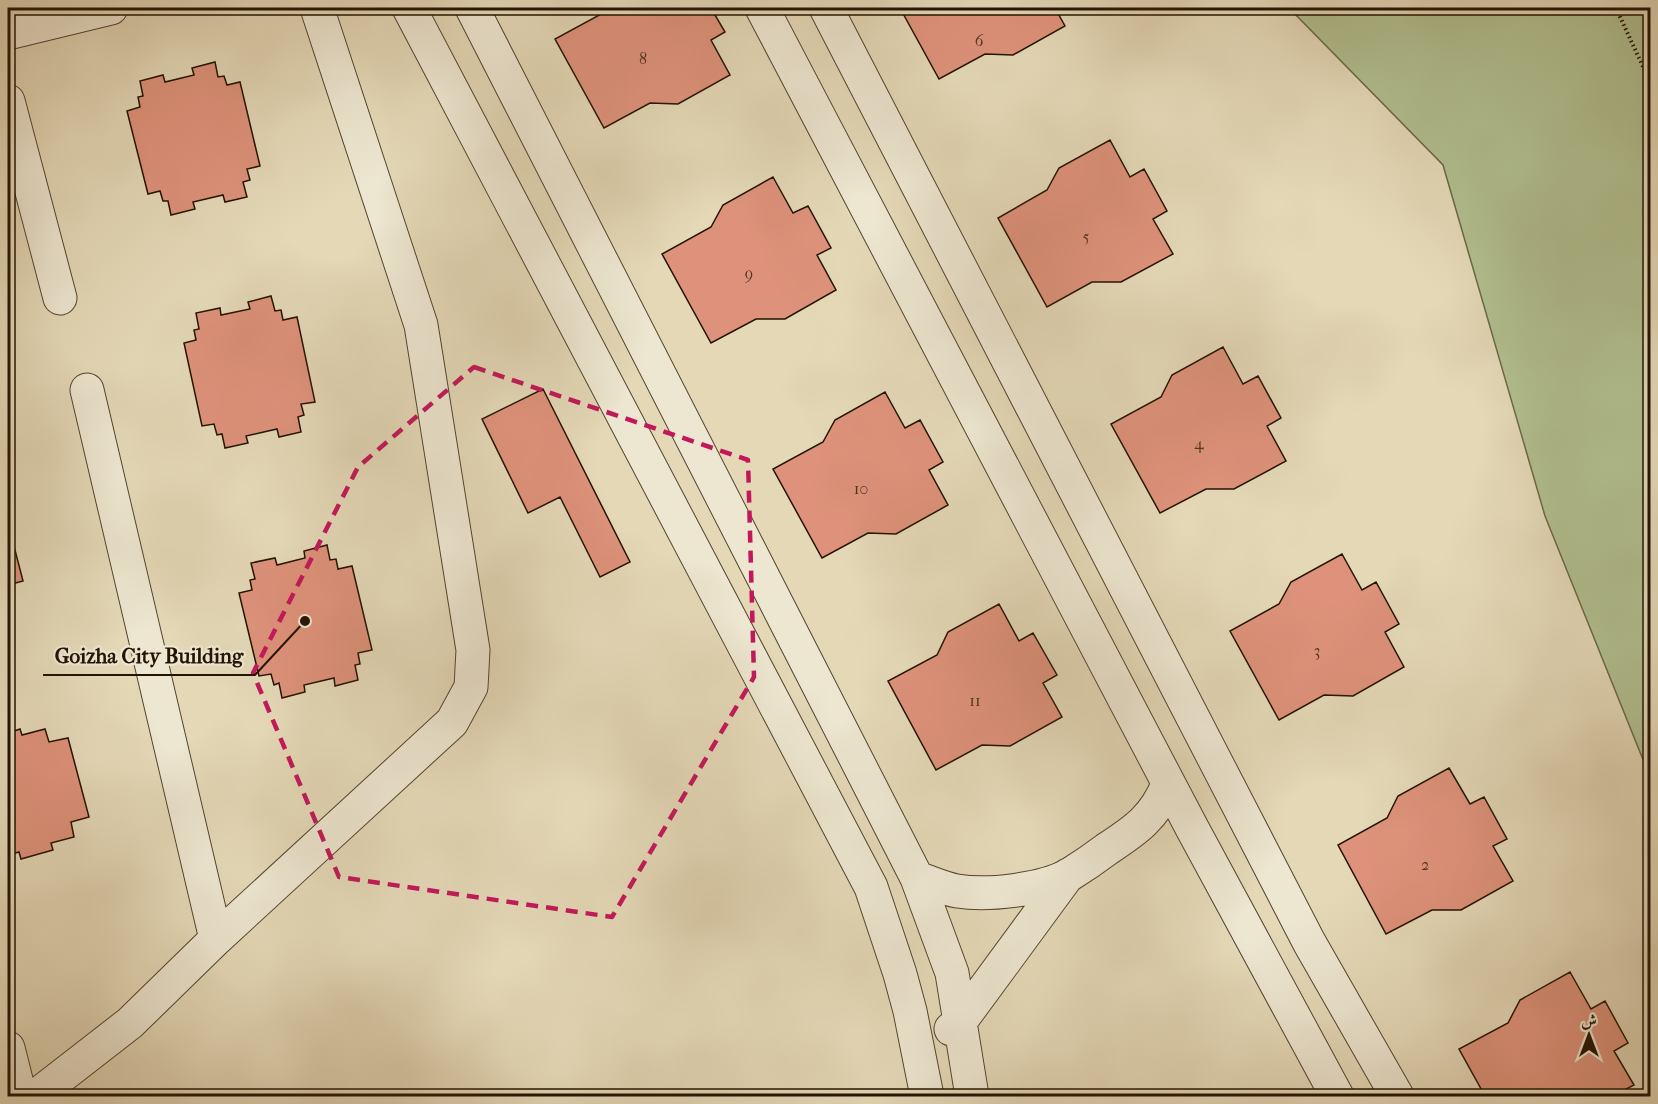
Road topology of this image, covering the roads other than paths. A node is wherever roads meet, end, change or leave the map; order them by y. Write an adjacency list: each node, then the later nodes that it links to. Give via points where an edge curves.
1 (111, 8): 7 (street)
2 (317, 8): 16 (street, via 421,325 473,650 471,687 452,722)
3 (409, 8): 19 (street, via 871,886 900,974)
4 (472, 8): 15 (street)
5 (762, 8): 11 (street)
6 (826, 8): 25 (street, via 1304,931)
7 (8, 33)
8 (8, 100): 9 (street)
9 (60, 298)
10 (87, 390): 16 (street)
11 (1168, 784): 12 (street); 13 (street, via 1151,816)
12 (1192, 828): 13 (street, via 1156,827); 24 (street)
13 (1132, 833): 14 (street)
14 (1068, 876): 15 (street, via 1039,886 981,892 956,891); 17 (street)
15 (917, 878): 17 (street, via 952,973)
16 (216, 939): 21 (street, via 130,1023)
17 (960, 1022): 19 (street); 23 (street)
18 (8, 1048): 20 (street)
19 (919, 1055): 22 (street)
20 (20, 1096)
21 (36, 1096)
22 (927, 1096)
23 (972, 1096)
24 (1337, 1096)
25 (1396, 1096)

